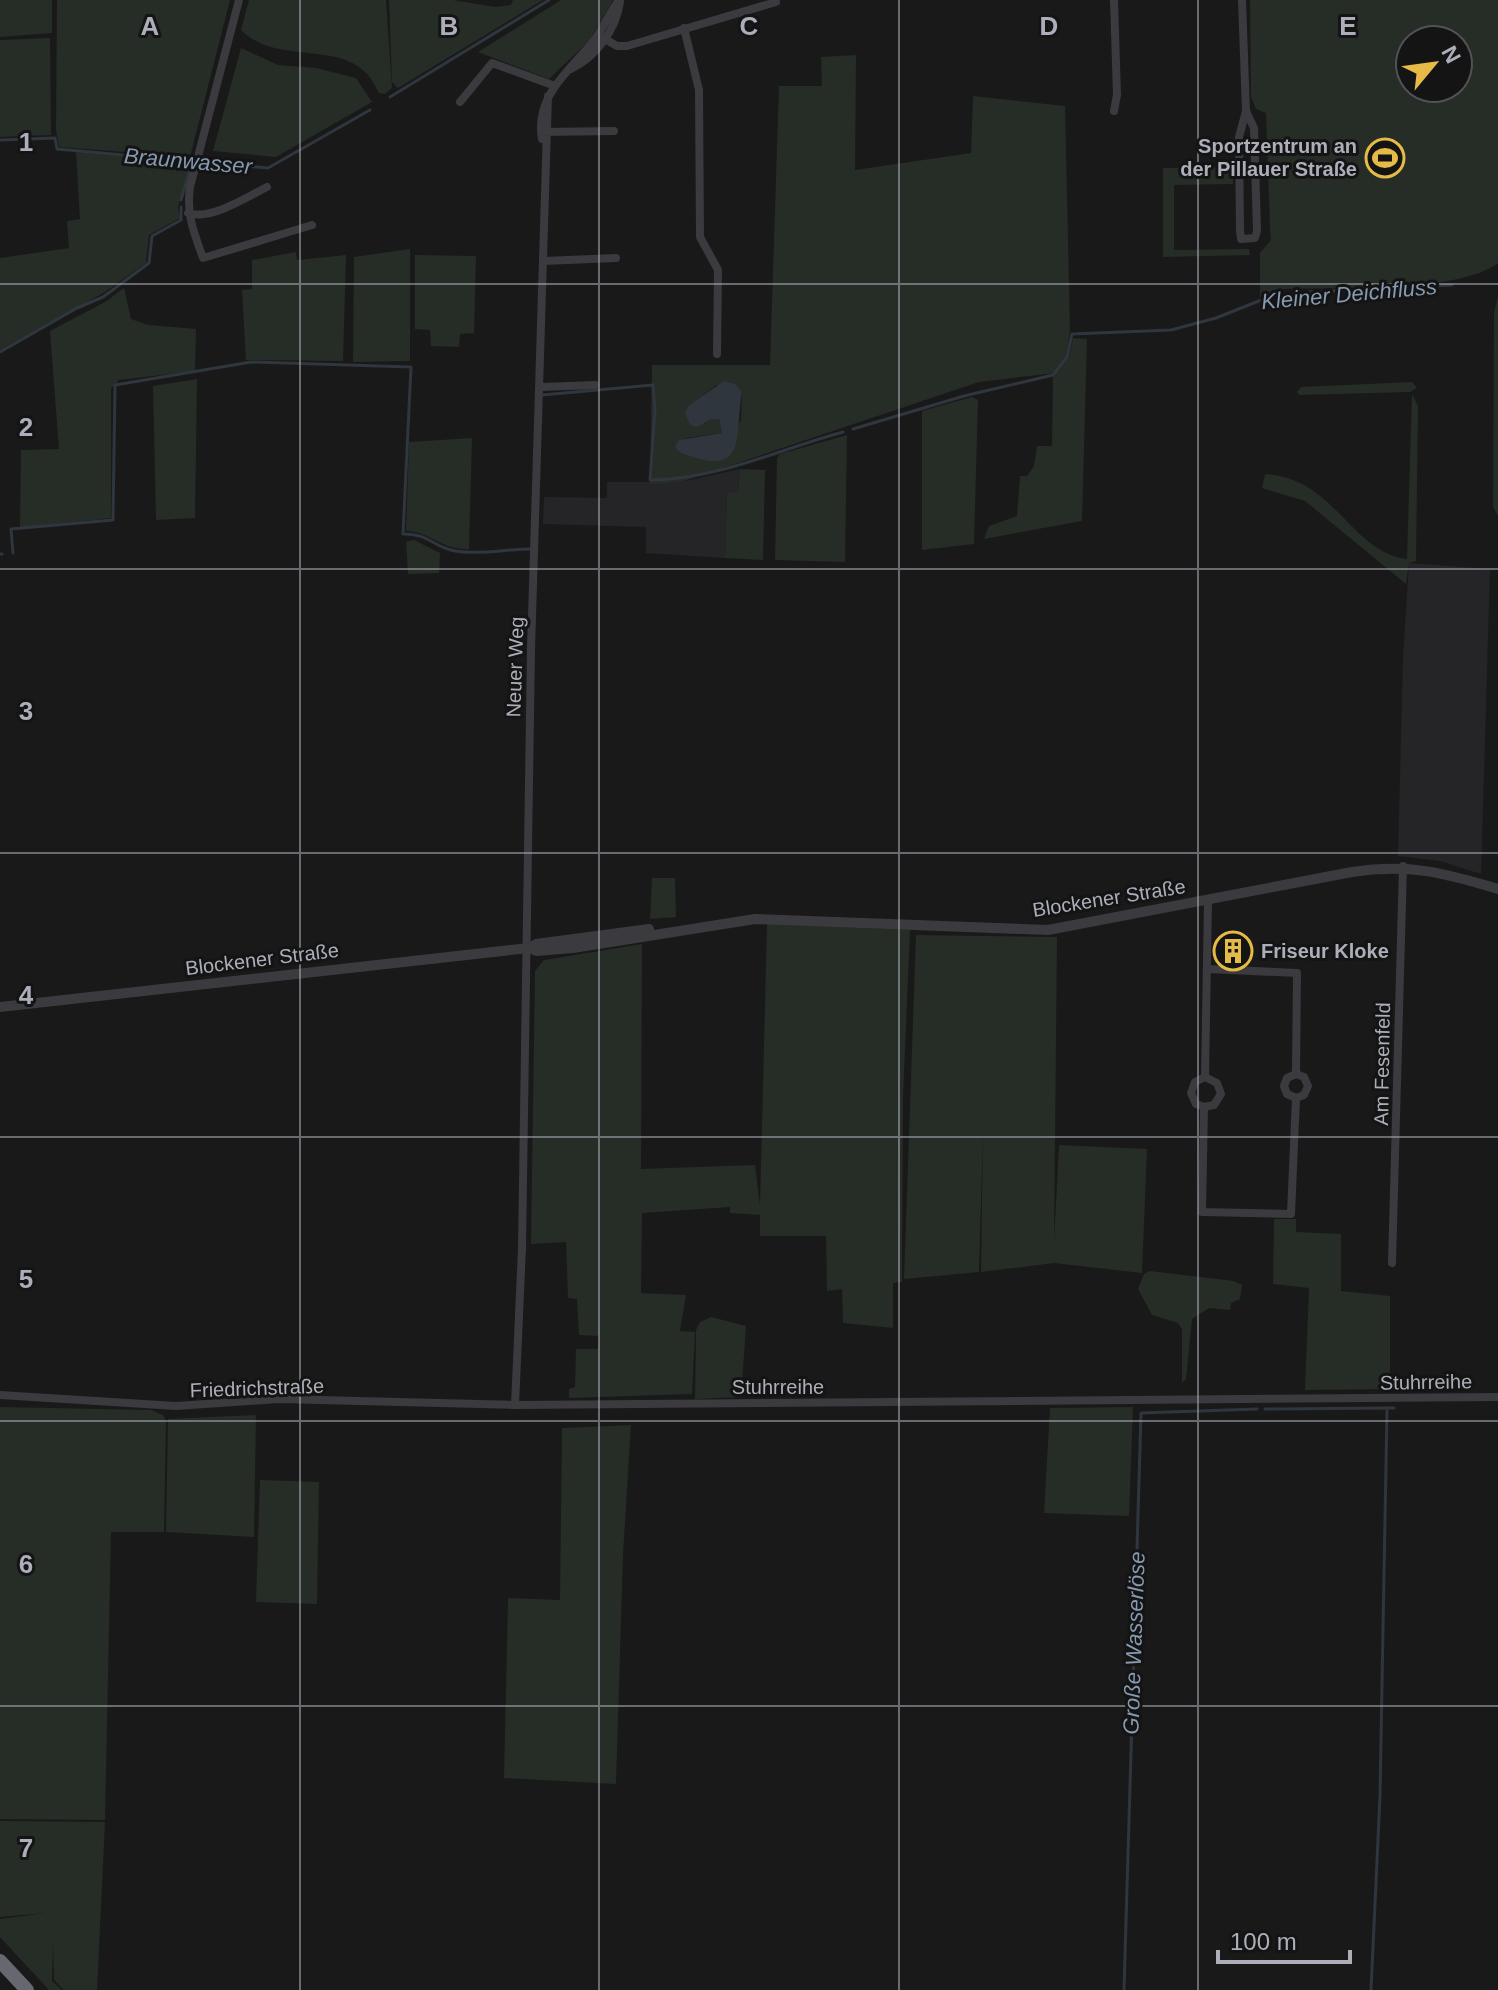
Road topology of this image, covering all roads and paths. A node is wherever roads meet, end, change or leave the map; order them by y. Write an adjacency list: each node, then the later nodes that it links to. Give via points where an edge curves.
1 (239, 0): 15 (street)
2 (619, 0): 7 (street, Neuer Weg, via 615,21)
3 (1114, 0): 10 (street)
4 (1242, 0): 11 (street)
5 (776, 2): 6 (street)
6 (684, 28): 7 (street, via 627,46); 19 (street, via 699,90 700,237 718,270)
7 (601, 37): 8 (street, Neuer Weg, via 582,64)
8 (555, 86): 9 (street, via 492,63); 13 (street, Neuer Weg, via 540,117)
9 (460, 102)
10 (1114, 111)
11 (1246, 111): 11 (street, via 1239,137 1240,231 1241,239 1249,240 1257,231 1254,128)
12 (614, 131): 13 (street)
13 (544, 132): 18 (street, Neuer Weg)
14 (267, 187): 15 (street, via 216,210)
15 (188, 213): 16 (street, via 203,258)
16 (312, 225)
17 (616, 258): 18 (street)
18 (543, 261): 21 (street, Neuer Weg)
19 (717, 354)
20 (595, 385): 21 (street)
21 (540, 393): 25 (street, Neuer Weg)
22 (1403, 866): 23 (street, Blockener Straße); 24 (street, Blockener Straße); 32 (street, Am Fesenfeld)
23 (1498, 889)
24 (1208, 901): 25 (street, Blockener Straße, via 1048,930 773,919 573,948); 26 (street)
25 (529, 948): 27 (street, Blockener Straße); 35 (street)
26 (1208, 969): 28 (street, via 1297,973); 29 (street)
27 (0, 1007)
28 (1296, 1074): 30 (street, via 1308,1086); 30 (street, via 1284,1086)
29 (1205, 1077): 31 (street, via 1195,1082 1191,1093); 31 (street, via 1215,1081 1221,1094 1214,1105)
30 (1296, 1098): 31 (street, via 1291,1214 1202,1212)
31 (1204, 1107)
32 (1392, 1263)
33 (0, 1395): 35 (street, Friedrichstraße, via 176,1406 279,1399)
34 (1498, 1397): 35 (street, Stuhrreihe)
35 (515, 1405)
36 (0, 1961): 37 (highway)
37 (27, 1990)

